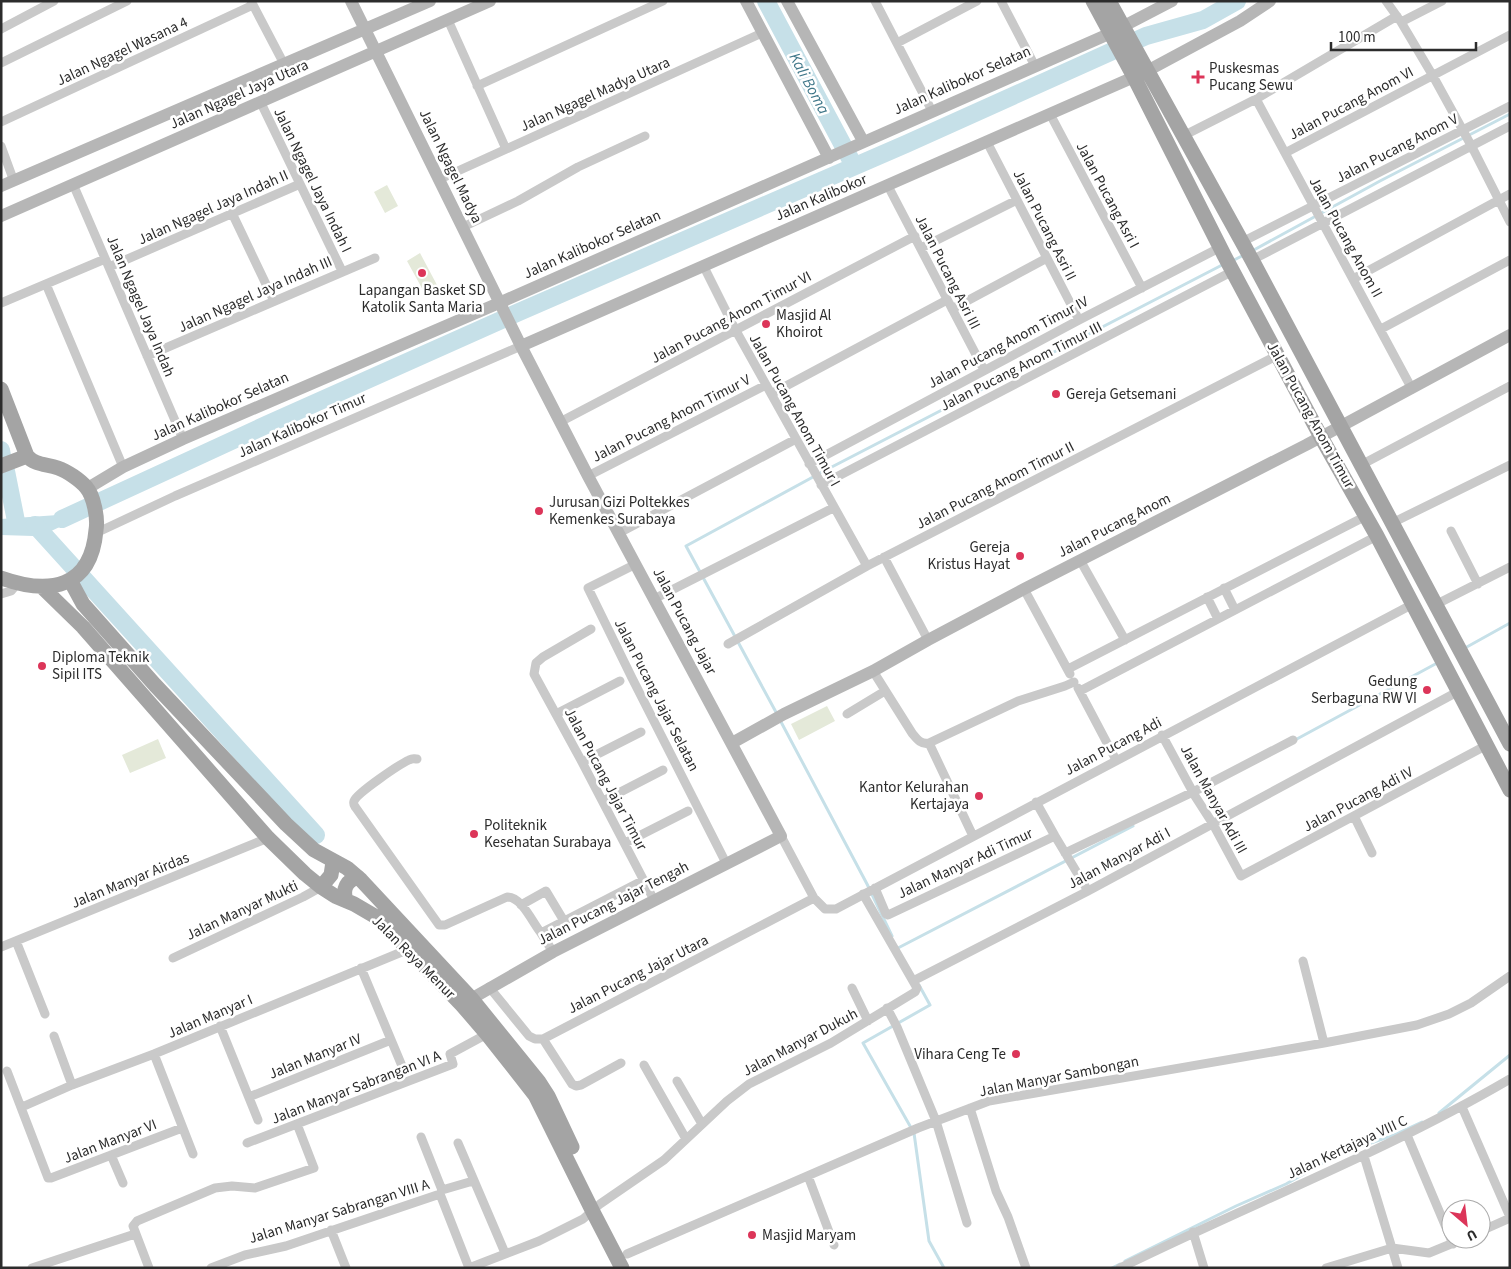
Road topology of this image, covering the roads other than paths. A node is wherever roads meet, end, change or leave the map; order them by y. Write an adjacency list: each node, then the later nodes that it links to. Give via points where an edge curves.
1 (54, 1): 22 (street)
2 (127, 1): 29 (street)
3 (351, 1): 23 (street, Jalan Ngagel Madya)
4 (430, 1): 23 (street, Jalan Ngagel Jaya Utara)
5 (490, 1): 21 (street, Jalan Ngagel Jaya Utara)
6 (663, 1): 34 (street)
7 (746, 1): 24 (street)
8 (787, 1): 46 (street)
9 (875, 1): 27 (street)
10 (976, 1): 27 (street)
11 (1001, 1): 31 (street)
12 (1093, 1): 25 (main road)
13 (1109, 1): 25 (main road)
14 (1172, 1): 25 (street, Jalan Kalibokor Selatan)
15 (1270, 1): 32 (street, Jalan Kalibokor, via 1240,21)
16 (1400, 1): 19 (street)
17 (1442, 1): 20 (street)
18 (252, 3): 30 (street); 40 (street, Jalan Ngagel Wasana 4)
19 (1389, 4): 20 (street)
20 (1399, 19): 33 (street); 35 (street)
21 (448, 20): 28 (street, Jalan Ngagel Jaya Utara); 34 (street)
22 (1, 29)
23 (365, 29): 28 (street, Jalan Ngagel Madya); 30 (street, Jalan Ngagel Jaya Utara)
24 (762, 33): 48 (street, Jalan Ngagel Madya Utara); 50 (street)
25 (1118, 33): 31 (street, Jalan Kalibokor Selatan); 32 (main road, Jalan Pucang Anom Timur)
26 (1510, 35): 33 (street, Jalan Pucang Anom VI)
27 (897, 43): 37 (street)
28 (376, 52): 36 (street, Jalan Ngagel Jaya Utara); 52 (street, Jalan Ngagel Madya)
29 (1, 63)
30 (284, 64): 54 (street, Jalan Ngagel Jaya Utara)
31 (1035, 66): 37 (street, Jalan Kalibokor Selatan)
32 (1140, 74): 39 (street, Jalan Kalibokor); 43 (main road, Jalan Pucang Anom Timur); 53 (main road, Jalan Pucang Anom Timur)
33 (1433, 76): 44 (street); 49 (street, Jalan Pucang Anom VI)
34 (477, 86): 48 (street)
35 (1256, 99): 43 (street); 49 (street, Jalan Pucang Anom II)
36 (260, 102): 55 (street, Jalan Ngagel Jaya Utara); 56 (street, Jalan Ngagel Jaya Indah I)
37 (929, 106): 46 (street, Jalan Kalibokor Selatan)
38 (1510, 106): 44 (street, Jalan Pucang Anom V)
39 (1050, 114): 45 (street, Jalan Kalibokor); 80 (street, Jalan Pucang Asri I)
40 (1, 122)
41 (1510, 126): 44 (street, Jalan Pucang Anom V)
42 (645, 136): 66 (street)
43 (1183, 136): 51 (main road, Jalan Pucang Anom Timur)
44 (1466, 138): 60 (street); 61 (street, Jalan Pucang Anom V); 64 (street, Jalan Pucang Anom V)
45 (987, 142): 57 (street, Jalan Kalibokor); 59 (street, Jalan Pucang Asri II)
46 (860, 143): 50 (street, Jalan Kalibokor Selatan)
47 (1, 146): 54 (street, via 12,176)
48 (506, 149): 52 (street, Jalan Ngagel Madya Utara)
49 (1285, 153): 61 (street, Jalan Pucang Anom II)
50 (831, 157): 84 (street, Jalan Kalibokor Selatan)
51 (1204, 174): 53 (main road); 70 (main road, Jalan Pucang Anom Timur)
52 (438, 180): 66 (street, Jalan Ngagel Madya)
53 (1188, 182): 69 (main road, Jalan Pucang Anom Timur)
54 (6, 184)
55 (73, 184): 63 (street, Jalan Ngagel Jaya Utara); 74 (street, Jalan Ngagel Jaya Indah)
56 (300, 184): 62 (street, Jalan Ngagel Jaya Indah II); 77 (street, Jalan Ngagel Jaya Indah I)
57 (888, 186): 67 (street, Jalan Pucang Asri III); 75 (street, Jalan Kalibokor)
58 (1510, 194): 60 (street)
59 (1017, 200): 68 (street); 72 (street, Jalan Pucang Asri II)
60 (1499, 200): 65 (street); 78 (street)
61 (1315, 208): 64 (street, Jalan Pucang Anom II); 70 (street, Jalan Pucang Anom V)
62 (232, 213): 74 (street, Jalan Ngagel Jaya Indah II); 82 (street)
63 (1, 216)
64 (1322, 222): 70 (street, Jalan Pucang Anom V); 78 (street, Jalan Pucang Anom II)
65 (1510, 222)
66 (462, 227): 84 (street, Jalan Ngagel Madya)
67 (915, 236): 68 (street, Jalan Pucang Asri III); 88 (street, Jalan Pucang Anom Timur VI)
68 (921, 248): 81 (street, Jalan Pucang Asri III)
69 (1223, 251): 76 (main road, Jalan Pucang Anom Timur); 80 (street, Jalan Pucang Anom Timur IV)
70 (1247, 251): 100 (main road, Jalan Pucang Anom Timur)
71 (374, 258): 77 (street, Jalan Ngagel Jaya Indah III)
72 (1047, 258): 85 (street); 86 (street, Jalan Pucang Asri II)
73 (1510, 260): 87 (street)
74 (107, 263): 79 (street, Jalan Ngagel Jaya Indah II); 92 (street, Jalan Ngagel Jaya Indah)
75 (703, 266): 88 (street, Jalan Pucang Anom Timur I); 90 (street, Jalan Kalibokor)
76 (1233, 270): 91 (main road, Jalan Pucang Anom Timur); 111 (street, Jalan Pucang Anom Timur III)
77 (342, 271): 82 (street, Jalan Ngagel Jaya Indah III)
78 (1353, 279): 87 (street, Jalan Pucang Anom II)
79 (46, 284): 83 (street, Jalan Ngagel Jaya Indah II); 109 (street)
80 (1142, 288): 86 (street, Jalan Pucang Anom Timur IV)
81 (948, 300): 85 (street, Jalan Pucang Asri III); 98 (street, Jalan Pucang Anom Timur V)
82 (274, 301): 92 (street, Jalan Ngagel Jaya Indah III)
83 (1, 303)
84 (502, 308): 90 (street, Jalan Ngagel Madya); 102 (street, Jalan Kalibokor Selatan)
85 (952, 309): 93 (street, Jalan Pucang Asri III)
86 (1079, 320): 93 (street, Jalan Pucang Anom Timur IV)
87 (1381, 329): 96 (street, Jalan Pucang Anom II)
88 (735, 330): 94 (street, Jalan Pucang Anom Timur I); 99 (street, Jalan Pucang Anom Timur VI)
89 (1510, 336): 96 (street, Jalan Pucang Anom)
90 (521, 346): 99 (street, Jalan Pucang Jajar); 117 (street, Jalan Kalibokor Timur)
91 (1278, 355): 101 (main road, Jalan Pucang Anom Timur); 120 (street, Jalan Pucang Anom Timur II)
92 (147, 356): 102 (street, Jalan Ngagel Jaya Indah)
93 (984, 370): 105 (street, Jalan Pucang Anom Timur IV)
94 (766, 385): 98 (street, Jalan Pucang Anom Timur I); 110 (street, Jalan Pucang Anom Timur V)
95 (1510, 386): 108 (street)
96 (1412, 388): 100 (street, Jalan Pucang Anom)
97 (1, 389): 104 (main road)
98 (771, 394): 103 (street, Jalan Pucang Anom Timur I)
99 (560, 422): 110 (street, Jalan Pucang Jajar)
100 (1340, 426): 101 (street, Jalan Pucang Anom); 108 (main road, Jalan Pucang Anom Timur)
101 (1321, 437): 114 (main road, Jalan Pucang Anom Timur); 121 (street, Jalan Pucang Anom)
102 (183, 439): 109 (street, Jalan Kalibokor Selatan)
103 (796, 439): 105 (street, Jalan Pucang Anom Timur I); 118 (street)
104 (26, 456): 107 (main road); 112 (main road, via 39,464 63,470)
105 (809, 464): 111 (street, Jalan Pucang Anom Timur I)
106 (1510, 464): 115 (street)
107 (1, 466)
108 (1361, 466): 115 (main road, Jalan Pucang Anom Timur)
109 (123, 467): 112 (street, Jalan Kalibokor Selatan)
110 (588, 476): 118 (street, Jalan Pucang Jajar)
111 (820, 483): 113 (street, Jalan Pucang Anom Timur I)
112 (88, 490): 117 (main road, via 96,514)
113 (833, 508): 123 (street, Jalan Pucang Anom Timur I); 134 (street)
114 (1366, 516): 119 (main road, Jalan Pucang Anom Timur); 130 (street)
115 (1392, 523): 136 (main road, Jalan Pucang Anom Timur)
116 (1452, 531): 128 (street)
117 (96, 533): 125 (main road, via 94,549)
118 (619, 533): 122 (street, Jalan Pucang Jajar)
119 (1377, 536): 135 (main road, Jalan Pucang Anom Timur); 137 (street)
120 (884, 558): 123 (street, Jalan Pucang Anom Timur II); 140 (street)
121 (1080, 560): 131 (street, Jalan Pucang Anom); 141 (street)
122 (636, 564): 134 (street, Jalan Pucang Jajar); 182 (street, Jalan Pucang Jajar Selatan, via 588,588)
123 (867, 566): 142 (street, Jalan Pucang Anom Timur II)
124 (1510, 567): 128 (street)
125 (76, 575): 129 (main road, via 58,585); 158 (main road, Jalan Raya Menur, via 74,592 83,604)
126 (1, 578): 127 (main road)
127 (17, 584): 129 (main road); 132 (street, via 11,591)
128 (1478, 584): 136 (street)
129 (43, 588): 161 (main road, Jalan Raya Menur, via 83,627)
130 (1224, 588): 133 (street); 137 (street)
131 (1024, 589): 140 (street, Jalan Pucang Anom); 143 (street)
132 (1, 594)
133 (1207, 597): 138 (street); 141 (street)
134 (654, 599): 155 (street, Jalan Pucang Jajar)
135 (1413, 604): 149 (main road, Jalan Pucang Anom Timur); 153 (street, Jalan Pucang Adi)
136 (1435, 605): 157 (main road, Jalan Pucang Anom Timur)
137 (1236, 610): 138 (street)
138 (1218, 619): 148 (street)
139 (591, 629): 150 (street, Jalan Pucang Jajar Timur, via 536,663 536,679)
140 (928, 640): 144 (street, Jalan Pucang Anom)
141 (1125, 640): 143 (street)
142 (728, 644)
143 (1068, 669): 146 (street)
144 (873, 671): 147 (street); 155 (street, Jalan Pucang Anom)
145 (620, 681): 150 (street)
146 (1074, 682): 148 (street); 156 (street, via 1018,701)
147 (884, 691): 151 (street); 156 (street, via 917,739)
148 (1080, 691): 163 (street)
149 (1459, 691): 159 (main road, Jalan Pucang Anom Timur); 173 (street, Jalan Manyar Adi I)
150 (556, 714): 164 (street, Jalan Pucang Jajar Timur)
151 (847, 714)
152 (641, 732): 164 (street)
153 (1162, 736): 163 (street, Jalan Pucang Adi); 168 (street, Jalan Manyar Adi III)
154 (1293, 740): 168 (street)
155 (732, 743): 174 (street, Jalan Pucang Jajar)
156 (929, 743): 175 (street)
157 (1510, 744)
158 (213, 745): 160 (main road, Jalan Raya Menur); 161 (main road)
159 (1487, 745): 167 (main road, Jalan Pucang Anom Timur); 172 (street, Jalan Pucang Adi IV)
160 (224, 758): 166 (main road); 181 (main road, Jalan Raya Menur, via 298,836)
161 (199, 759): 166 (main road, Jalan Raya Menur)
162 (417, 759): 192 (street, via 410,760 358,796 354,804 369,827 439,925 506,897 516,899)
163 (1116, 760): 170 (street, Jalan Pucang Adi)
164 (582, 762): 169 (street, Jalan Pucang Jajar Timur)
165 (663, 770): 169 (street)
166 (211, 771): 177 (main road, Jalan Raya Menur)
167 (1510, 790)
168 (1194, 794): 173 (street, Jalan Manyar Adi III); 180 (street)
169 (603, 801): 178 (street, Jalan Pucang Jajar Timur)
170 (1036, 802): 175 (street, Jalan Pucang Adi); 176 (street)
171 (688, 811): 178 (street)
172 (1354, 816): 179 (street); 183 (street, Jalan Pucang Adi IV)
173 (1213, 824): 183 (street, Jalan Manyar Adi III); 188 (street, Jalan Manyar Adi I)
174 (781, 836): 182 (street, Jalan Pucang Jajar Tengah); 189 (street, Jalan Pucang Jajar)
175 (973, 836): 187 (street, Jalan Pucang Adi)
176 (1055, 836): 180 (street); 187 (street, Jalan Manyar Adi Timur, via 889,914)
177 (268, 838): 186 (main road, Jalan Raya Menur); 196 (street, Jalan Manyar Airdas)
178 (625, 843): 185 (street, Jalan Pucang Jajar Timur)
179 (1372, 853)
180 (1067, 856): 188 (street)
181 (334, 862): 184 (main road, Jalan Raya Menur); 186 (main road, via 331,875)
182 (726, 862): 191 (street, Jalan Pucang Jajar Tengah)
183 (1242, 876)
184 (358, 877): 190 (main road, via 346,886); 207 (main road, Jalan Raya Menur)
185 (644, 880): 191 (street, Jalan Pucang Jajar Timur); 194 (street)
186 (321, 886): 190 (main road, Jalan Raya Menur); 200 (street, Jalan Manyar Mukti)
187 (869, 891): 193 (street, Jalan Pucang Adi, via 836,909); 204 (street)
188 (1088, 891): 204 (street, Jalan Manyar Adi I)
189 (814, 898): 193 (street, Jalan Pucang Jajar); 214 (street, Jalan Pucang Jajar Utara)
190 (346, 900): 198 (main road, Jalan Raya Menur, via 378,918)
191 (654, 900): 199 (street, Jalan Pucang Jajar Tengah)
192 (521, 905): 194 (street, via 546,891); 195 (street)
193 (825, 909)
194 (564, 921): 195 (street)
195 (541, 933): 199 (street)
196 (16, 941): 197 (street, Jalan Manyar Airdas); 209 (street)
197 (1, 947)
198 (409, 949): 202 (street, Jalan Manyar I); 207 (main road, Jalan Raya Menur)
199 (553, 952): 205 (street, Jalan Pucang Jajar Tengah)
200 (173, 958)
201 (1303, 961): 216 (street)
202 (361, 968): 211 (street, Jalan Manyar I); 215 (street)
203 (1510, 976): 216 (street, Jalan Manyar Sambongan, via 1472,1003 1449,1014 1417,1025)
204 (916, 980): 208 (street, Jalan Manyar Dukuh, via 915,992)
205 (489, 987): 207 (street, Jalan Pucang Jajar Tengah); 214 (street, via 529,1036)
206 (852, 988): 210 (street)
207 (466, 1001): 212 (main road, Jalan Raya Menur); 246 (main road, Jalan Raya Menur, via 544,1089)
208 (889, 1011): 210 (street, Jalan Manyar Dukuh); 230 (street)
209 (45, 1014)
210 (868, 1021): 232 (street, Jalan Manyar Dukuh, via 830,1044 748,1084)
211 (220, 1026): 217 (street, Jalan Manyar I); 225 (street)
212 (486, 1034): 231 (street, Jalan Manyar Sabrangan VI A, via 450,1054 453,1064); 246 (main road, Jalan Raya Menur, via 535,1094)
213 (54, 1036): 224 (street)
214 (543, 1039): 218 (street, via 576,1086)
215 (391, 1040): 220 (street); 225 (street, Jalan Manyar IV)
216 (1324, 1043): 228 (street, Jalan Manyar Sambongan, via 1020,1095)
217 (154, 1054): 224 (street, Jalan Manyar I); 233 (street)
218 (622, 1063)
219 (644, 1065): 236 (street)
220 (402, 1066)
221 (7, 1071): 227 (street)
222 (1510, 1079): 226 (street, Jalan Kertajaya VIII C)
223 (677, 1081): 232 (street)
224 (72, 1085): 227 (street, Jalan Manyar I)
225 (249, 1097): 229 (street)
226 (1462, 1107): 234 (street, Jalan Kertajaya VIII C); 248 (street)
227 (22, 1108): 240 (street, Jalan Manyar VI, via 48,1177)
228 (970, 1108): 230 (street, Jalan Manyar Sambongan); 264 (street, via 996,1191)
229 (258, 1120)
230 (936, 1121): 242 (street, Jalan Manyar Sambongan); 249 (street)
231 (297, 1124): 238 (street, Jalan Manyar Sabrangan VI A); 253 (street, via 314,1168 255,1188 215,1188 137,1221 133,1226)
232 (702, 1124): 236 (street, Jalan Manyar Dukuh)
233 (182, 1128): 239 (street); 240 (street, Jalan Manyar VI)
234 (1407, 1135): 241 (street, Jalan Kertajaya VIII C); 247 (street)
235 (421, 1137): 245 (street)
236 (686, 1139): 246 (street, Jalan Manyar Dukuh, via 664,1160)
237 (458, 1142): 243 (street)
238 (247, 1143)
239 (193, 1154)
240 (111, 1155): 244 (street)
241 (1364, 1156): 252 (street, Jalan Kertajaya VIII C); 255 (street)
242 (808, 1176): 254 (street); 258 (street, Jalan Manyar Sambongan)
243 (473, 1181): 245 (street, Jalan Manyar Sabrangan VIII A); 257 (street)
244 (123, 1183)
245 (441, 1192): 251 (street, Jalan Manyar Sabrangan VIII A); 263 (street)
246 (596, 1208): 257 (street, Jalan Manyar Dukuh, via 583,1219 539,1241); 258 (main road, Jalan Raya Menur)
247 (1441, 1216)
248 (1510, 1218): 250 (street)
249 (967, 1223)
250 (1491, 1227)
251 (330, 1230): 261 (street, Jalan Manyar Sabrangan VIII A); 262 (street)
252 (1193, 1232): 265 (street, Jalan Kertajaya VIII C); 266 (street)
253 (135, 1234): 259 (street); 260 (street)
254 (834, 1245)
255 (1392, 1248): 256 (street, via 1429,1254); 267 (street); 268 (street)
256 (1441, 1249)
257 (505, 1253): 263 (street, Jalan Manyar Dukuh)
258 (628, 1263)
259 (33, 1268)
260 (149, 1268)
261 (211, 1268)
262 (346, 1268)
263 (469, 1268)
264 (1026, 1268)
265 (1120, 1268)
266 (1204, 1268)
267 (1326, 1268)
268 (1398, 1268)

